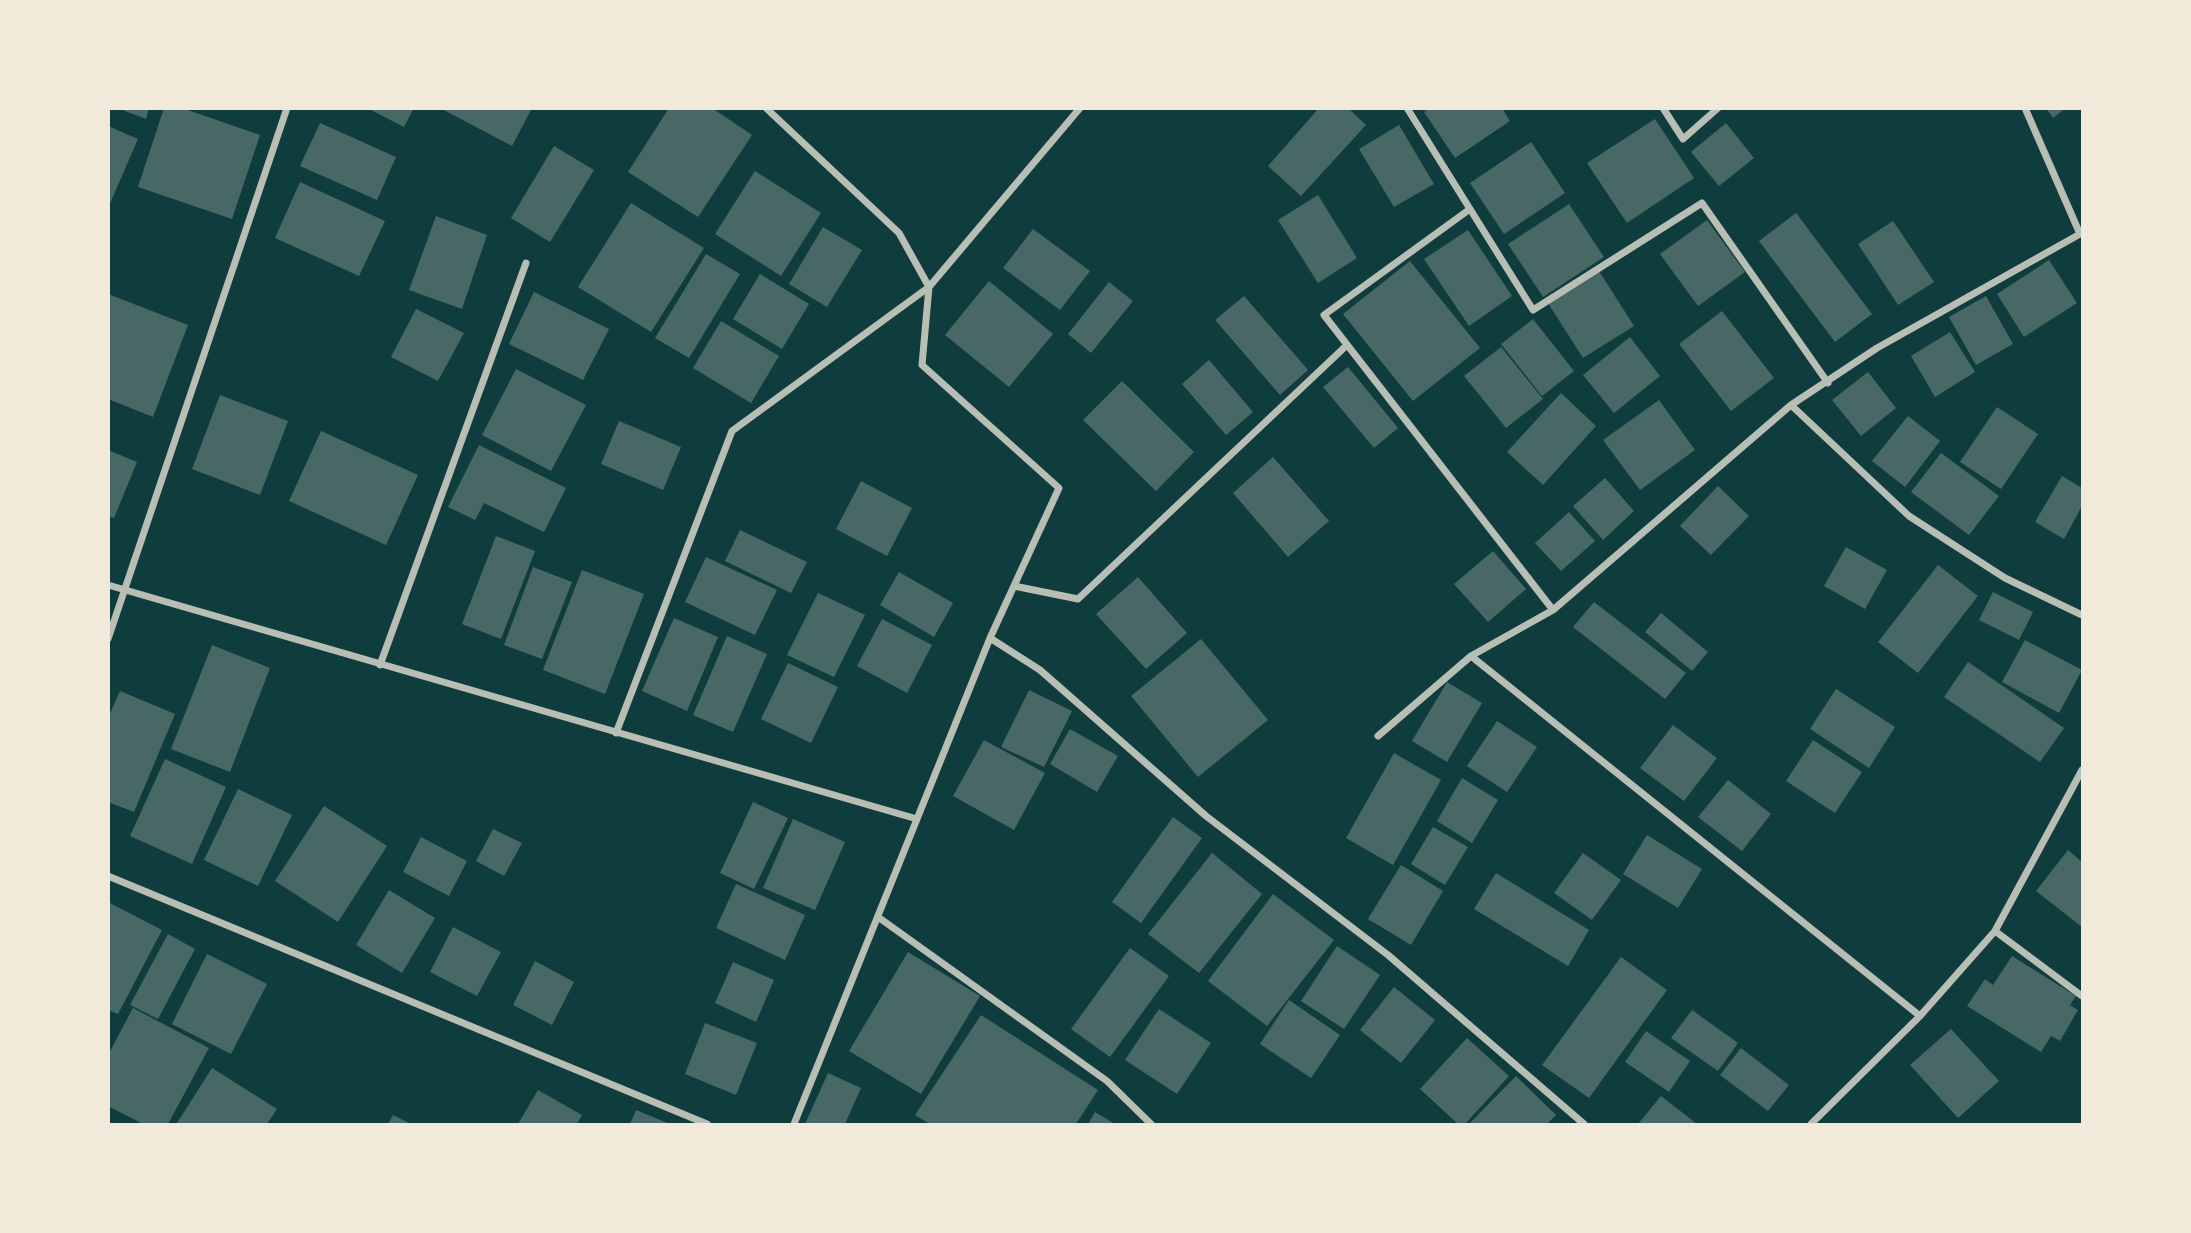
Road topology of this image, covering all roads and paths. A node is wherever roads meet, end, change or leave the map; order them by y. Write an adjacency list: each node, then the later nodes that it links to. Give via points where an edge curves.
1 (287, 108): 17 (street)
2 (766, 108): 11 (street, via 899,233)
3 (1080, 108): 11 (street)
4 (1407, 108): 8 (street)
5 (1663, 108): 6 (street, via 1683,139)
6 (1718, 108)
7 (2025, 108): 9 (street)
8 (1470, 209): 12 (street, via 1324,315); 13 (street, via 1532,310 1702,203)
9 (2081, 233): 13 (street, via 1877,348)
10 (526, 263): 23 (street)
11 (929, 287): 16 (street, via 922,365 1059,488); 24 (street, via 732,431)
12 (1347, 345): 16 (street, via 1078,598); 18 (street)
13 (1828, 383): 14 (street)
14 (1791, 405): 18 (street); 19 (street, via 1909,516 2005,579)
15 (108, 585): 17 (street)
16 (1014, 586): 20 (street)
17 (125, 591): 21 (street); 23 (street)
18 (1553, 610): 22 (street)
19 (2082, 615)
20 (990, 638): 27 (street); 36 (street, via 1040,670 1206,816 1388,955)
21 (108, 639)
22 (1471, 656): 25 (street); 32 (street)
23 (380, 665): 24 (street)
24 (616, 733): 27 (street)
25 (1377, 736)
26 (2082, 770): 30 (street)
27 (917, 819): 29 (street)
28 (108, 876): 33 (street)
29 (878, 917): 34 (street); 35 (street, via 1107,1081)
30 (1995, 931): 31 (street); 32 (street)
31 (2082, 996)
32 (1920, 1016): 37 (street)
33 (707, 1125)
34 (794, 1125)
35 (1151, 1125)
36 (1584, 1125)
37 (1811, 1125)

